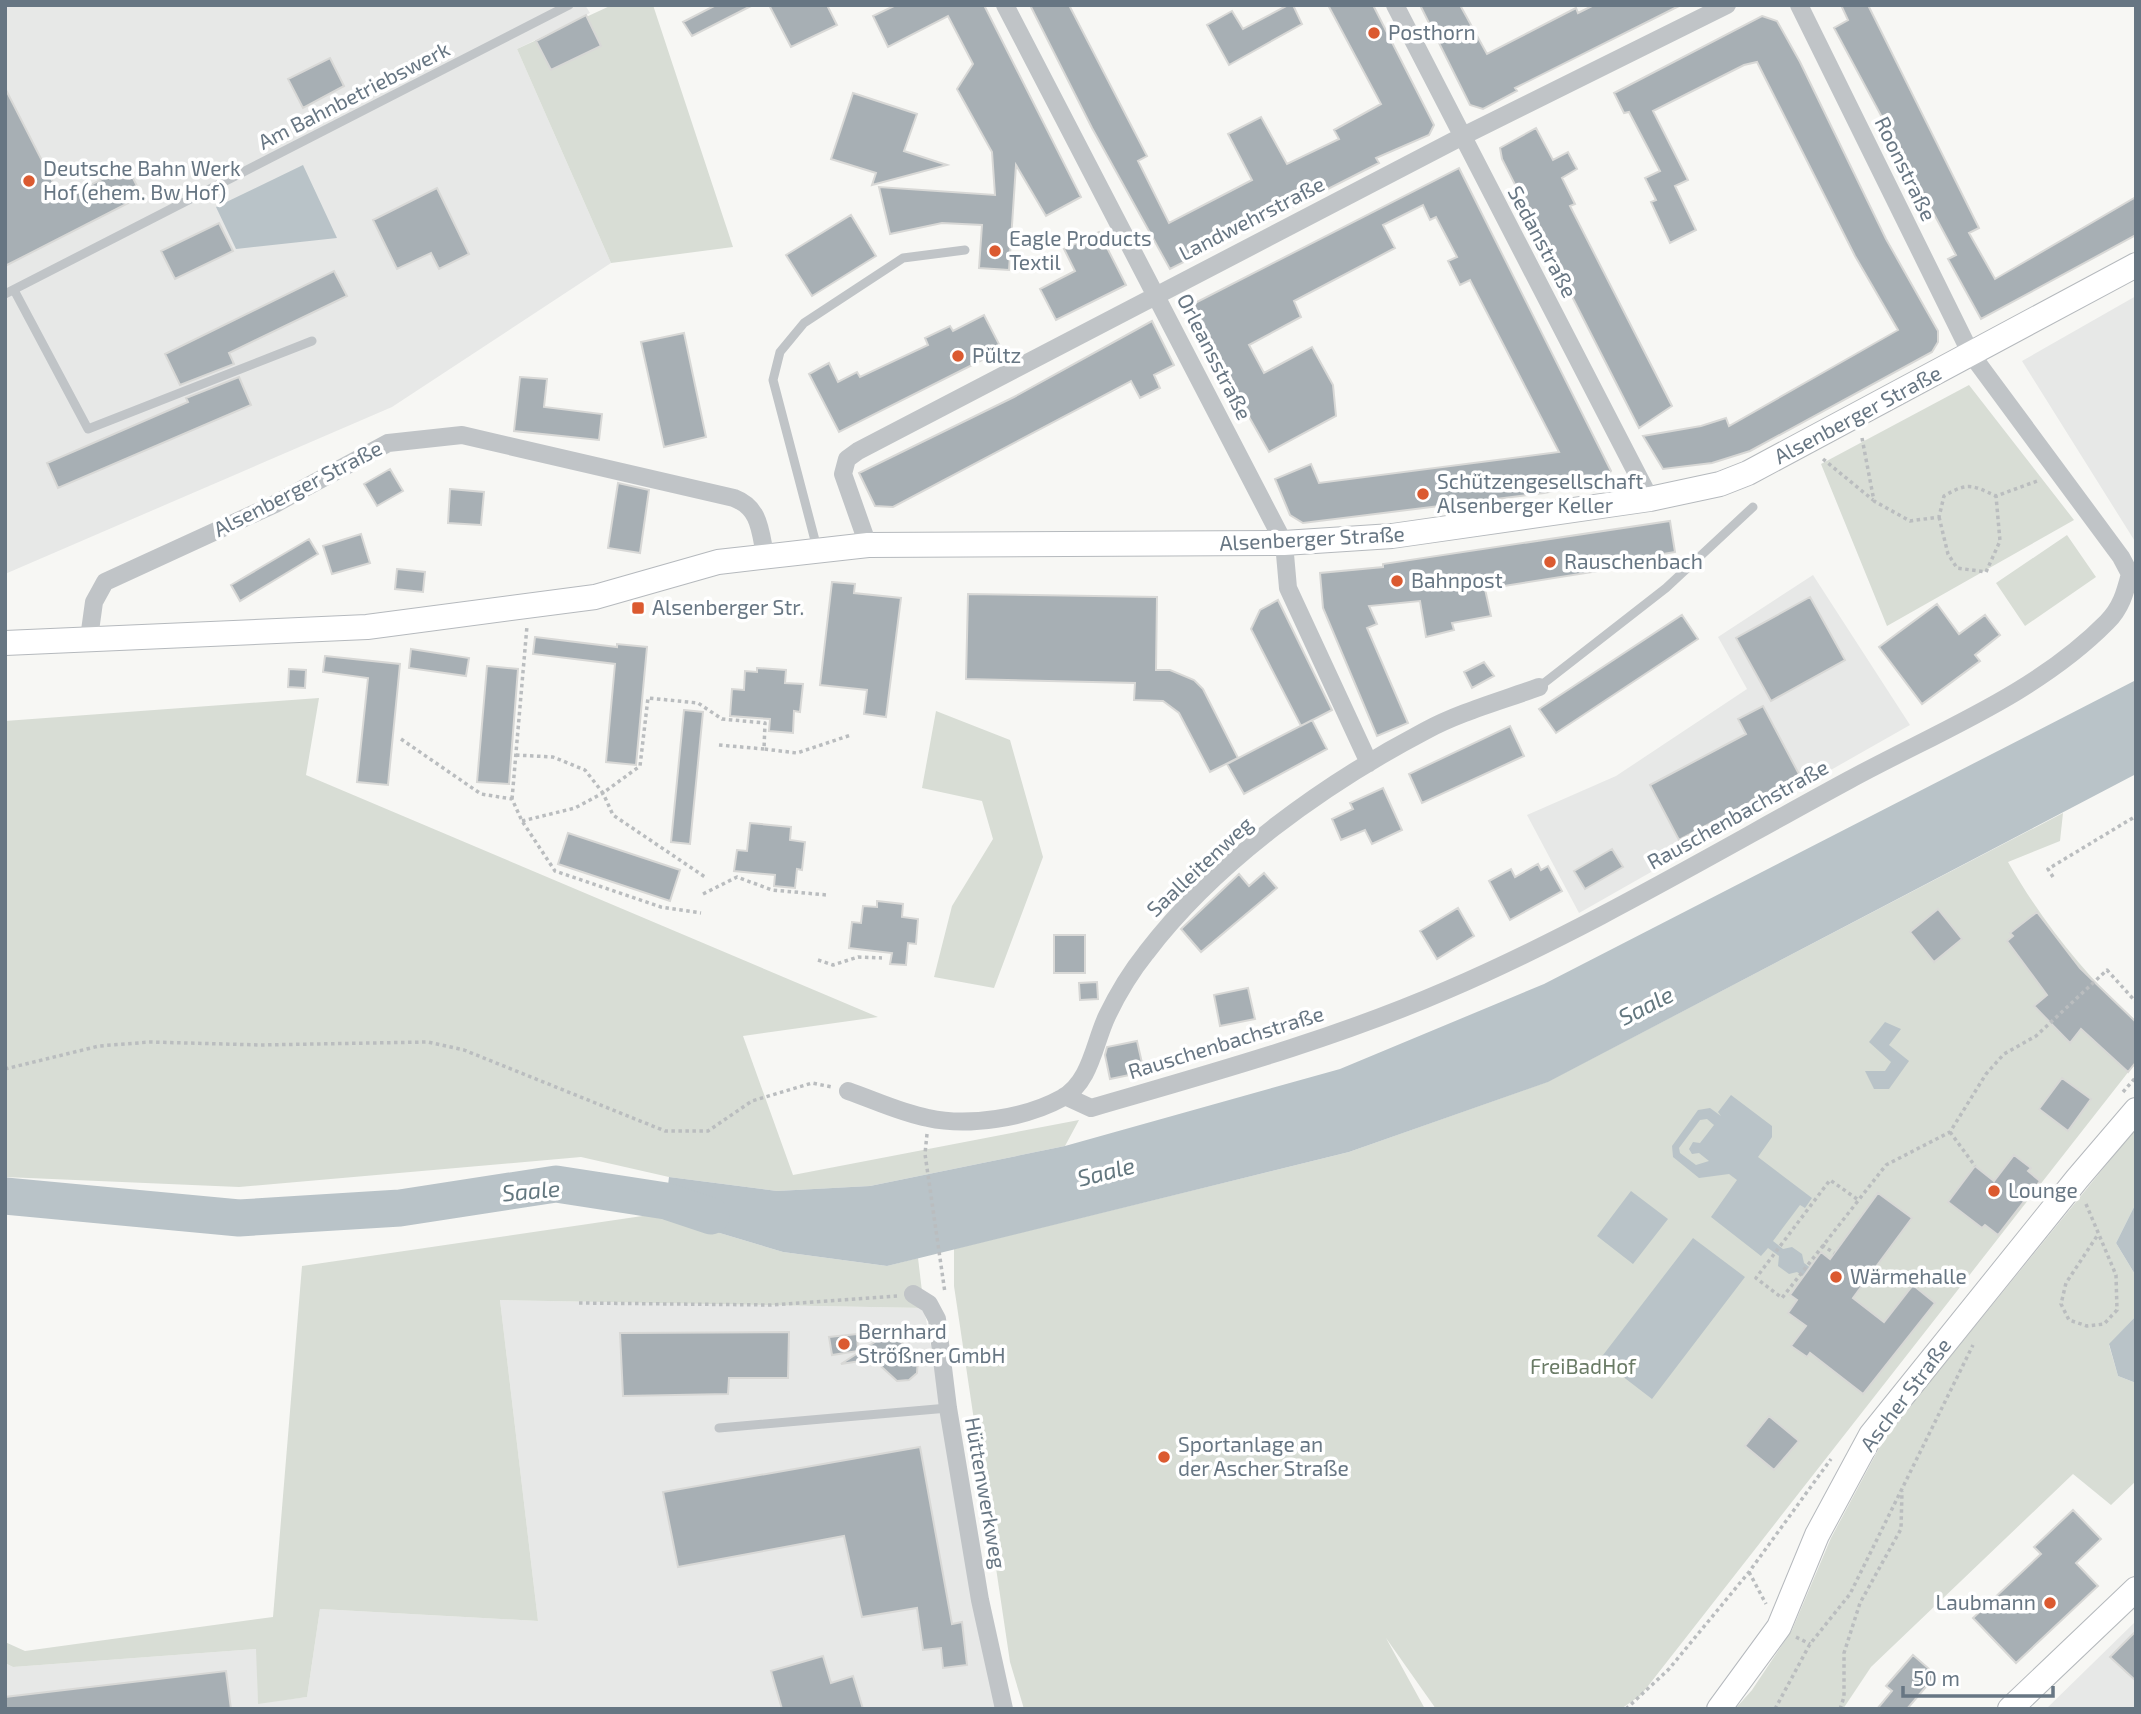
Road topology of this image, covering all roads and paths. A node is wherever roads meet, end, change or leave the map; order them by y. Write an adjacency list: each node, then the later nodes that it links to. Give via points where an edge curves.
1 (569, 5): 9 (lane, Am Bahnbetriebswerk)
2 (1005, 5): 10 (street, Orleansstraße)
3 (1395, 5): 6 (street, Sedanstraße)
4 (1727, 5): 6 (street, Landwehrstraße)
5 (1799, 5): 12 (street, Roonstraße)
6 (1461, 136): 10 (street, Landwehrstraße); 17 (street, Sedanstraße)
7 (965, 250): 23 (lane, via 903,258 804,323 780,352 773,380)
8 (2136, 265): 12 (street, Alsenberger Straße)
9 (9, 292): 11 (lane, via 88,429)
10 (1156, 293): 21 (street, Orleansstraße); 22 (street, Landwehrstraße, via 847,459 843,474)
11 (312, 341)
12 (1971, 354): 13 (street, Alsenberger Straße); 15 (street, Rauschenbachstraße)
13 (1858, 415): 14 (street, Alsenberger Straße); 18 (path)
14 (1805, 444): 17 (street, Alsenberger Straße, via 1720,484); 18 (path)
15 (2059, 473): 16 (path); 49 (street, Rauschenbachstraße, via 2121,557 2130,575 2124,598 2081,646 1998,704 1573,931 1446,991 1286,1052 1091,1108)
16 (1996, 496): 20 (path, via 1962,485 1944,496); 20 (path, via 2000,541 1986,572 1957,568 1948,554)
17 (1650, 499): 21 (street, Alsenberger Straße, via 1392,536)
18 (1874, 501): 20 (path, via 1910,522)
19 (1753, 507): 28 (lane, via 1666,588)
20 (1939, 517)
21 (1284, 544): 22 (street, Alsenberger Straße); 34 (street, via 1288,588)
22 (868, 545): 23 (street, Alsenberger Straße)
23 (817, 550): 24 (street, Alsenberger Straße)
24 (765, 555): 25 (street, Alsenberger Straße, via 718,562 595,597); 26 (street, Alsenberger Straße, via 756,514 747,503 734,498 462,435 388,443 275,504 105,582 94,602)
25 (529, 607): 26 (street, Alsenberger Straße, via 367,627); 33 (path)
26 (89, 638): 27 (street, Alsenberger Straße)
27 (5, 643)
28 (1539, 687): 34 (street, Saalleitenweg, via 1427,730)
29 (851, 735): 32 (path, via 797,753)
30 (401, 739): 36 (path, via 481,794)
31 (719, 745): 32 (path)
32 (764, 749): 35 (path, via 765,723 722,719 698,703 648,698 640,766)
33 (516, 755): 35 (path, via 553,757 585,770); 36 (path)
34 (1369, 763): 49 (street, Saalleitenweg, via 1287,817 1170,922 1121,987 1095,1053)
35 (603, 793): 38 (path, via 575,808); 39 (path, via 613,815)
36 (512, 799): 38 (path)
37 (2136, 816): 40 (path, via 2048,869)
38 (522, 821): 43 (path, via 555,872 661,907)
39 (705, 877)
40 (2053, 877)
41 (703, 894): 42 (path, via 737,877 772,890)
42 (827, 895)
43 (701, 913)
44 (882, 958): 45 (path, via 858,957 833,965)
45 (818, 960)
46 (2136, 1002): 51 (path, via 2107,970 2036,1037 2004,1054)
47 (5, 1069): 48 (path, via 99,1046 150,1042 428,1042 464,1050 665,1131 708,1131 752,1101 812,1083)
48 (848, 1091): 49 (street, Saalleitenweg, via 928,1118 956,1120 1041,1108)
49 (1065, 1096)
50 (2136, 1110): 54 (street, Ascher Straße)
51 (1950, 1132): 53 (path); 55 (path, via 1886,1165)
52 (925, 1154): 59 (path)
53 (1975, 1167)
54 (2077, 1179): 56 (path); 68 (street, Ascher Straße, via 1871,1435 1817,1535 1779,1627)
55 (1857, 1199): 57 (path); 57 (path, via 1830,1180 1756,1278 1782,1298)
56 (2097, 1236): 56 (path, via 2116,1275 2117,1310 2105,1324 2087,1326 2069,1320 2062,1304 2066,1283)
57 (1822, 1245): 58 (path)
58 (1834, 1253)
59 (940, 1268)
60 (913, 1294): 61 (path, via 770,1305); 63 (street, Hüttenwerkweg, via 929,1304 937,1319)
61 (579, 1303)
62 (1979, 1334): 65 (path)
63 (948, 1408): 64 (lane); 67 (street, Hüttenwerkweg, via 980,1600)
64 (719, 1428)
65 (1902, 1489): 69 (path, via 1850,1594 1810,1644); 70 (path, via 1901,1529 1860,1603 1843,1653)
66 (2136, 1589): 71 (street)
67 (1004, 1709)
68 (1719, 1709)
69 (1775, 1709)
70 (1840, 1709)
71 (2010, 1709)

